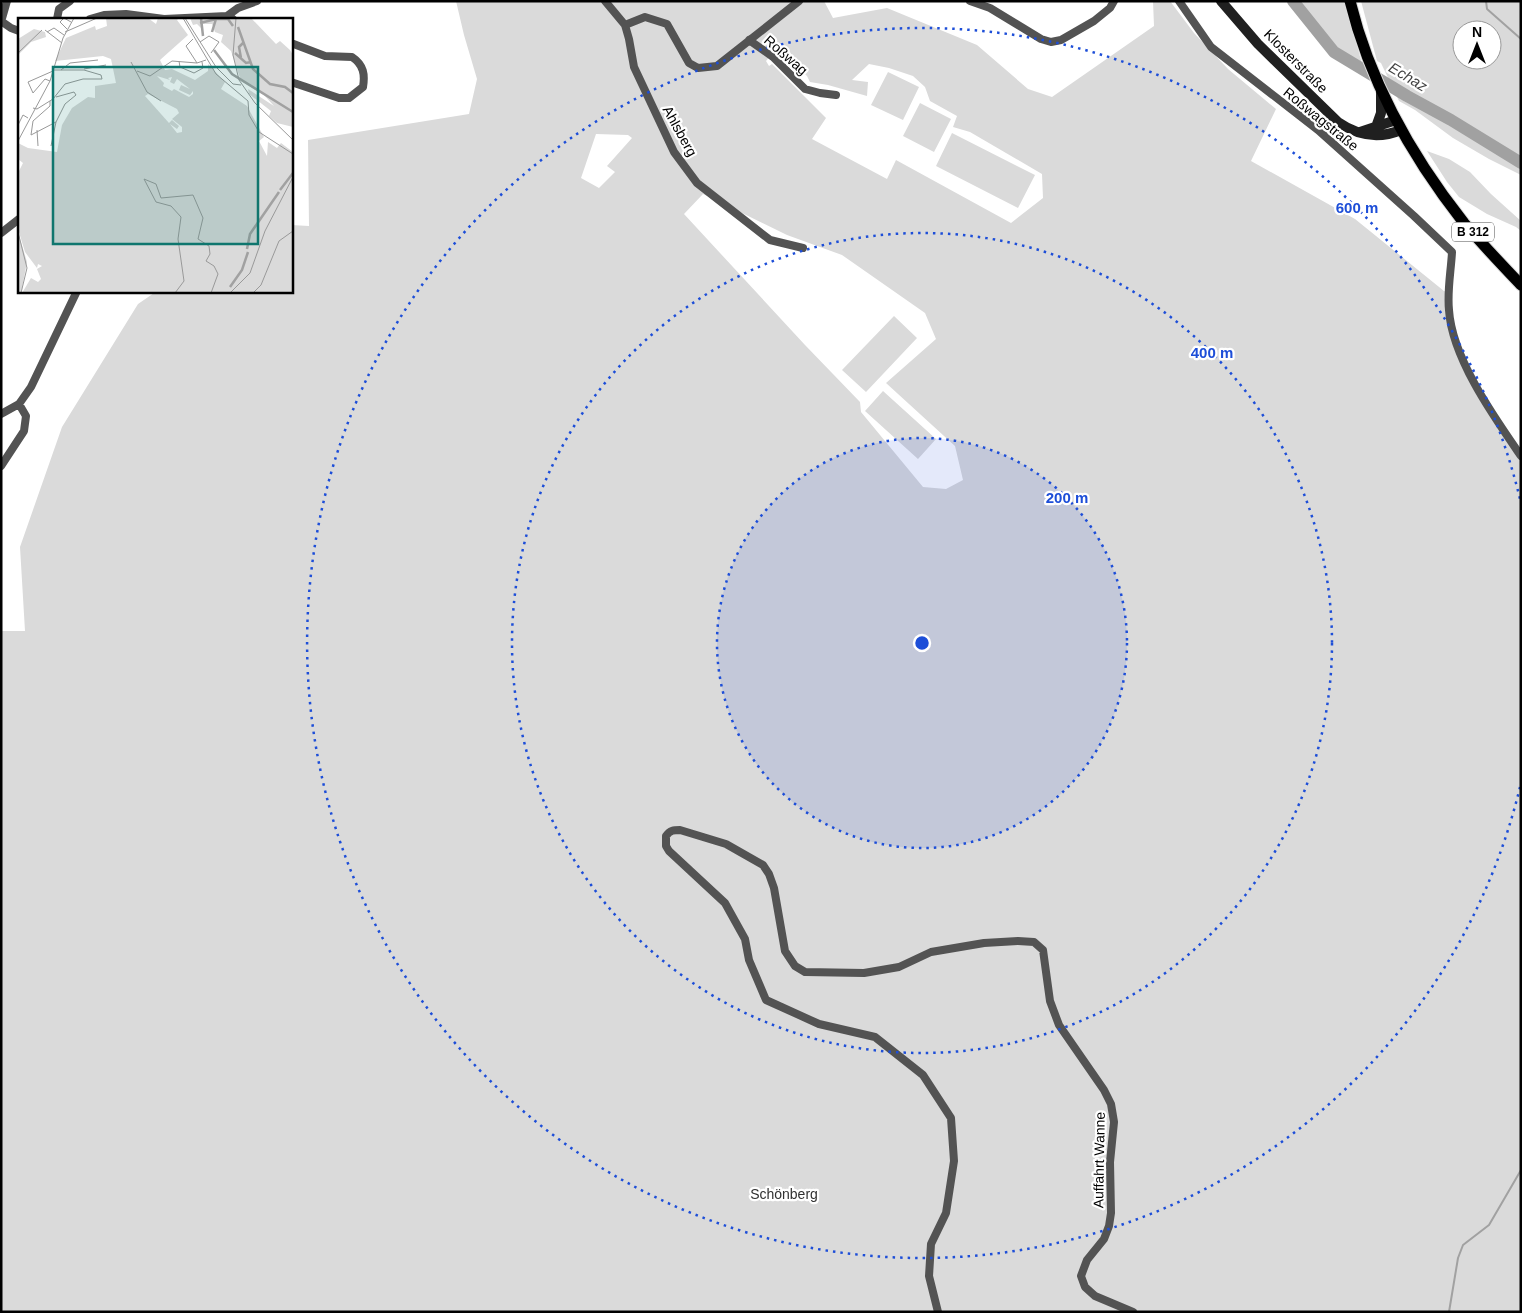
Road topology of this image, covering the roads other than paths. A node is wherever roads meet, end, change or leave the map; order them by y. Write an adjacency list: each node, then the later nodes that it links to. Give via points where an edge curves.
1 (7, 1): 16 (street)
2 (70, 1): 11 (street, via 59,9)
3 (257, 1): 15 (street, via 238,8)
4 (606, 1): 17 (street)
5 (799, 1): 19 (street)
6 (970, 1): 7 (street, via 990,8 1041,39 1052,42 1094,21)
7 (1114, 1)
8 (1179, 1): 27 (street, Roßwagstraße, via 1211,47)
9 (1220, 1): 24 (main road, Klosterstraße, via 1258,44)
10 (1350, 1): 22 (main road, B 312)
11 (57, 18)
12 (94, 18): 14 (street, via 126,14)
13 (164, 18): 15 (street)
14 (164, 18)
15 (230, 18)
16 (1, 22): 18 (street)
17 (624, 25): 19 (street, via 645,18 667,24 689,63 698,68 718,66); 31 (street, Ahlsberg, via 641,83 674,152 697,183 770,240)
18 (18, 31)
19 (749, 40): 23 (street, Roßwag, via 773,57 805,89)
20 (292, 43): 21 (street, via 325,56 352,57 363,69 364,77 363,87 349,98 339,98)
21 (292, 82)
22 (1380, 88): 25 (main road, B 312); 26 (main road, via 1381,113)
23 (836, 95)
24 (1331, 116): 27 (street); 28 (main road, Klosterstraße)
25 (1399, 125): 26 (main road); 28 (main road, Klosterstraße, via 1382,136); 32 (main road, B 312, via 1445,198)
26 (1376, 127): 28 (main road)
27 (1318, 130): 36 (street, Roßwagstraße, via 1452,252 1449,310 1460,352 1479,393)
28 (1359, 132)
29 (18, 220): 30 (street)
30 (1, 232)
31 (803, 248)
32 (1521, 285)
33 (77, 292): 34 (street, via 31,387)
34 (19, 404): 35 (street); 37 (street, via 26,416 24,431)
35 (1, 414)
36 (1521, 456)
37 (1, 466)
38 (938, 1312): 39 (street, Auffahrt Wanne, via 928,1276 931,1244 946,1213 954,1161 951,1118 923,1075 875,1037 819,1024 766,1000 749,960 745,939 725,903 666,846 666,836 673,830 726,844 763,865 774,888 785,951 795,966 805,972 864,974 899,967 931,952 984,943 1034,942 1043,950 1050,1001 1059,1025 1112,1104 1109,1226 1104,1240 1087,1260 1081,1276 1085,1287 1095,1296)
39 (1133, 1312)

